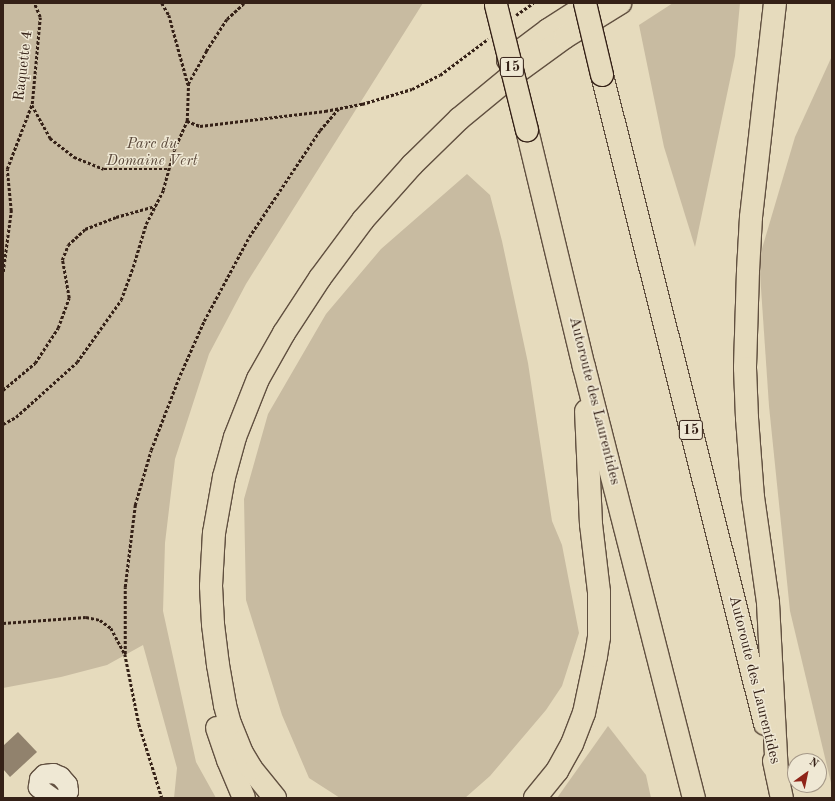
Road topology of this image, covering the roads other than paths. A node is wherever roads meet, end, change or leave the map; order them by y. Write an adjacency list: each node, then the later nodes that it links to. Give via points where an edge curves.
1 (585, 3): 7 (highway, Autoroute des Laurentides / 15, bridge)
2 (590, 3): 10 (highway, via 542,34 489,74 437,120 390,168 336,231 306,273 263,341 237,393 216,449 206,490 200,533 197,597 198,634 210,703 228,760)
3 (620, 3): 11 (highway, via 565,37 510,77 459,119 412,165 371,211 320,278 258,379 235,437 224,477 214,533 211,586 218,665 230,724 242,753)
4 (775, 3): 7 (highway, via 752,217 745,368 753,491 768,603)
5 (496, 4): 6 (highway, Autoroute des Laurentides / 15, bridge)
6 (584, 367): 12 (highway, via 592,524 599,592 599,636 593,678 579,729 557,771); 13 (highway, Autoroute des Laurentides / 15)
7 (777, 775): 14 (highway, Autoroute des Laurentides / 15)
8 (52, 798): 9 (lane, via 38,787 39,779 44,774 53,773 60,776 67,784 68,791)
9 (64, 798)
10 (244, 798)
11 (274, 798)
12 (535, 798)
13 (694, 798)
14 (782, 798)

